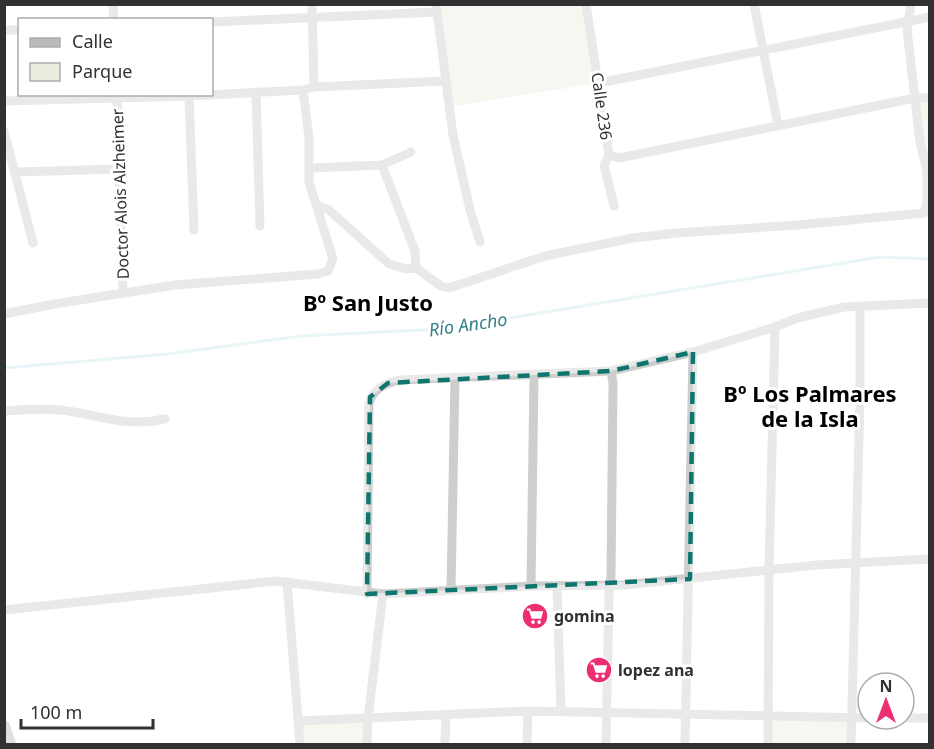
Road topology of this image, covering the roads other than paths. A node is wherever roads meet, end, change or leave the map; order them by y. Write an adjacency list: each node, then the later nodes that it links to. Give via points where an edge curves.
1 (312, 4): 7 (street)
2 (586, 4): 12 (street, Calle 236)
3 (754, 4): 10 (street)
4 (911, 4): 8 (street)
5 (436, 8): 7 (street); 11 (street)
6 (930, 17): 8 (street)
7 (312, 18): 9 (street); 13 (street)
8 (908, 20): 10 (street); 19 (street)
9 (213, 22)
10 (764, 49): 12 (street); 22 (street)
11 (446, 81): 13 (street); 35 (street, via 453,135)
12 (599, 83): 25 (street, Calle 236)
13 (314, 87): 14 (street)
14 (303, 90): 15 (street); 27 (street)
15 (256, 93): 16 (street); 33 (street)
16 (213, 95)
17 (117, 96): 18 (street); 21 (street); 28 (street, Doctor Alois Alzheimer)
18 (189, 96): 34 (street)
19 (915, 98): 20 (street); 22 (street); 30 (street)
20 (930, 98)
21 (4, 101)
22 (778, 125): 25 (street, via 619,158)
23 (4, 132): 29 (street)
24 (411, 152): 26 (street)
25 (609, 155): 32 (street, Calle 236, via 604,165)
26 (381, 165): 27 (street); 37 (street, via 415,251)
27 (310, 168): 31 (street, via 309,182)
28 (120, 169): 29 (street); 38 (street, Doctor Alois Alzheimer)
29 (16, 172): 36 (street)
30 (928, 177): 37 (street, via 924,213 633,238 545,256 450,288)
31 (316, 205): 37 (street, via 329,210 389,264); 38 (street, via 332,254 328,271)
32 (614, 206)
33 (260, 226)
34 (194, 230)
35 (480, 242)
36 (33, 243)
37 (416, 268)
38 (123, 293): 41 (street)
39 (930, 303): 40 (street)
40 (860, 306): 42 (street, via 796,318); 50 (street)
41 (4, 314)
42 (775, 327): 43 (street); 51 (street)
43 (693, 352): 44 (street); 52 (street)
44 (610, 371): 45 (street); 54 (street)
45 (534, 375): 46 (street); 55 (street)
46 (456, 377): 57 (street); 58 (street, via 399,380 381,386 370,397)
47 (4, 411): 48 (street, via 61,410 135,423)
48 (165, 419)
49 (930, 559): 50 (street)
50 (854, 562): 51 (street); 68 (street)
51 (769, 570): 52 (street); 66 (street)
52 (690, 579): 54 (street); 64 (street)
53 (287, 582): 58 (street); 60 (street); 70 (street)
54 (610, 585): 56 (street); 63 (street)
55 (531, 586): 56 (street); 57 (street)
56 (556, 586): 62 (street)
57 (451, 590): 59 (street)
58 (367, 594): 59 (street)
59 (383, 594): 67 (street)
60 (4, 610)
61 (528, 711): 62 (street); 65 (street); 76 (street)
62 (561, 711): 63 (street)
63 (607, 712): 64 (street); 77 (street)
64 (686, 714): 66 (street); 78 (street)
65 (446, 715): 67 (street); 75 (street)
66 (768, 716): 68 (street); 79 (street)
67 (368, 718): 70 (street); 74 (street)
68 (852, 718): 69 (street); 80 (street)
69 (856, 718)
70 (298, 721): 73 (street)
71 (4, 726): 72 (main road)
72 (10, 744)
73 (300, 744)
74 (368, 744)
75 (445, 744)
76 (527, 744)
77 (606, 744)
78 (685, 744)
79 (768, 744)
80 (851, 744)

